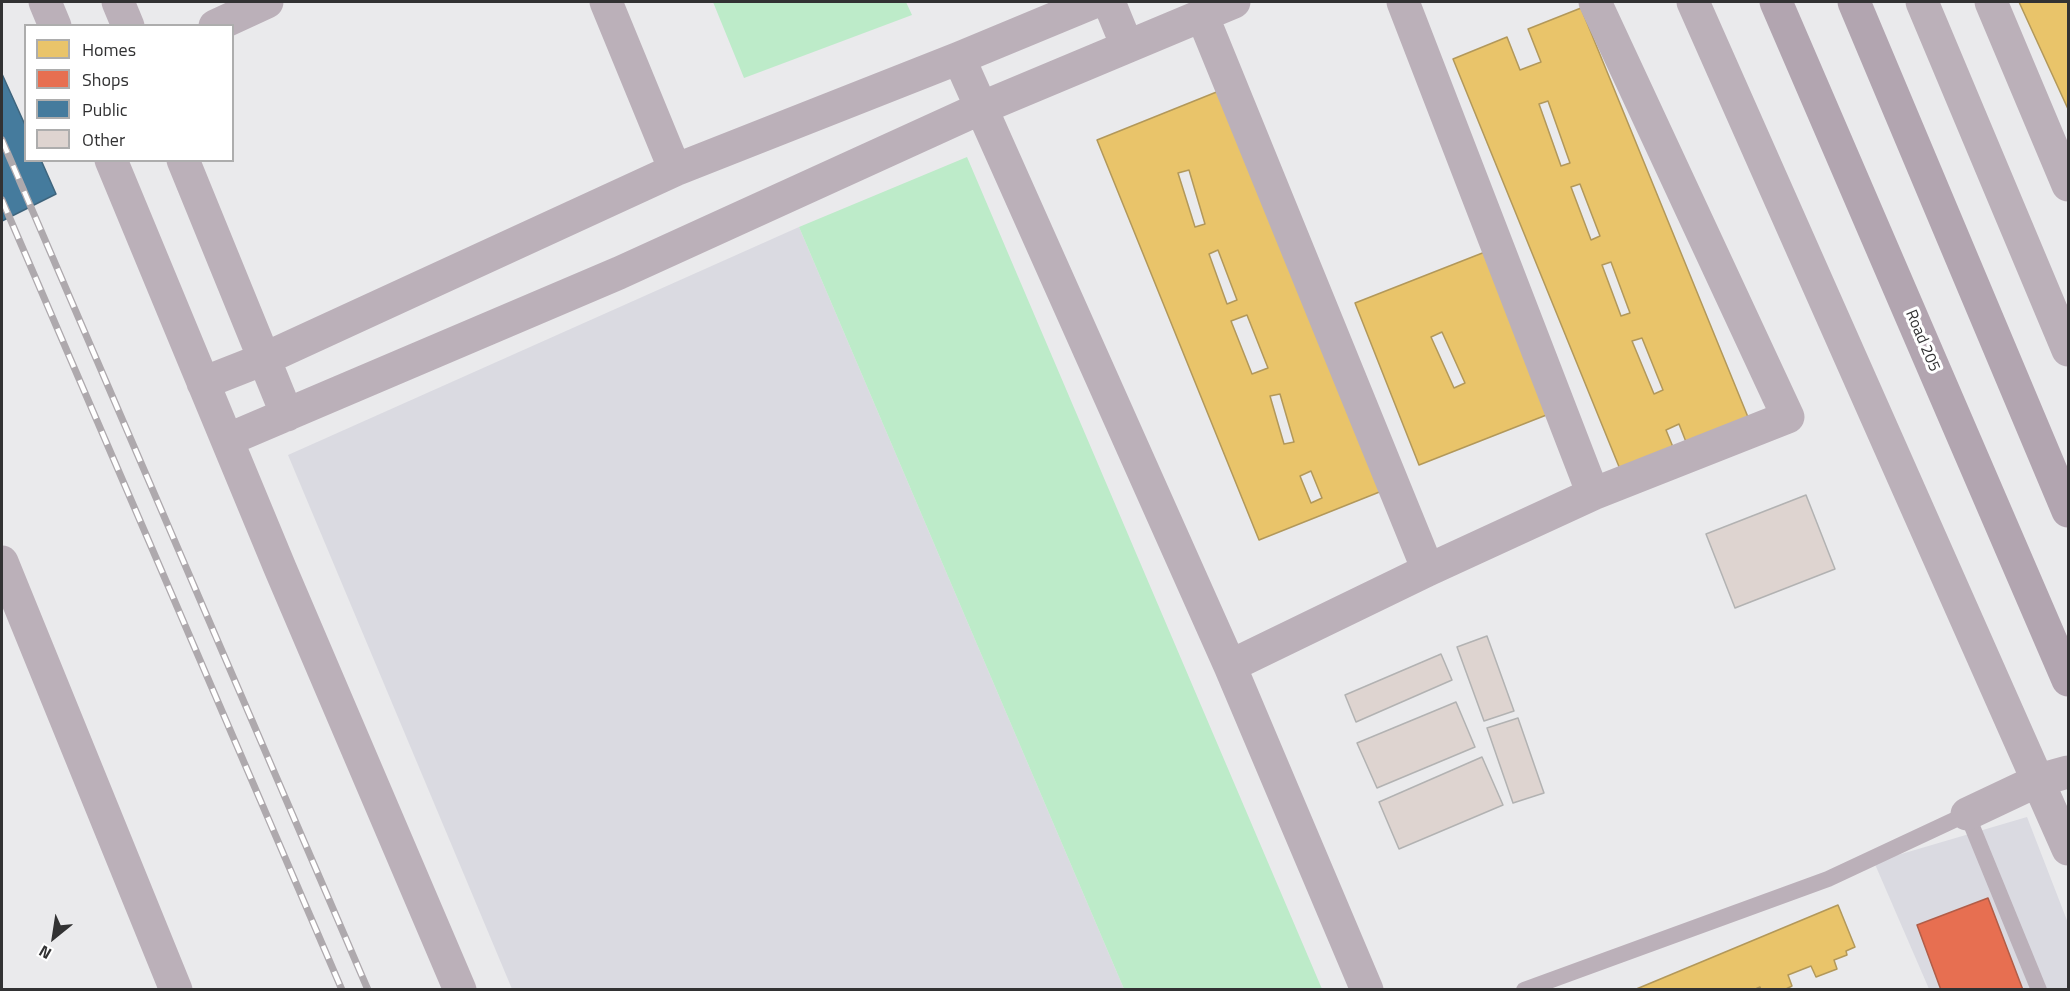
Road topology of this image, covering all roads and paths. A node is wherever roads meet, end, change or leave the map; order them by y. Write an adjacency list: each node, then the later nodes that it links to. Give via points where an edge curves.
1 (45, 2): 16 (street)
2 (118, 2): 17 (street)
3 (267, 2): 18 (street)
4 (606, 2): 24 (street)
5 (1094, 2): 20 (street)
6 (1108, 2): 19 (street)
7 (1234, 2): 15 (street)
8 (1403, 2): 31 (street)
9 (1595, 2): 31 (street, via 1788,417)
10 (1693, 2): 37 (street)
11 (1776, 2): 36 (main road, Road 205)
12 (1854, 2): 32 (main road)
13 (1922, 2): 26 (street)
14 (1990, 2): 25 (street)
15 (1202, 15): 19 (street); 34 (street)
16 (54, 24)
17 (127, 24)
18 (219, 24)
19 (1127, 46): 21 (street)
20 (959, 58): 21 (street); 24 (street)
21 (981, 108): 29 (street, via 619,273); 35 (street)
22 (112, 162): 28 (street)
23 (184, 162): 27 (street)
24 (675, 170): 27 (street)
25 (2068, 185)
26 (2068, 350)
27 (264, 359): 28 (street); 29 (street)
28 (203, 383): 30 (street)
29 (287, 416): 30 (street)
30 (227, 440): 41 (street)
31 (1593, 494): 34 (street)
32 (2068, 511)
33 (2, 562): 40 (street)
34 (1428, 570): 35 (street)
35 (1230, 666): 42 (street)
36 (2068, 680)
37 (2054, 776): 38 (street); 39 (street)
38 (1967, 814): 43 (lane, via 1828,879); 44 (lane)
39 (2068, 849)
40 (176, 990)
41 (460, 990)
42 (1367, 990)
43 (1524, 990)
44 (2040, 990)

